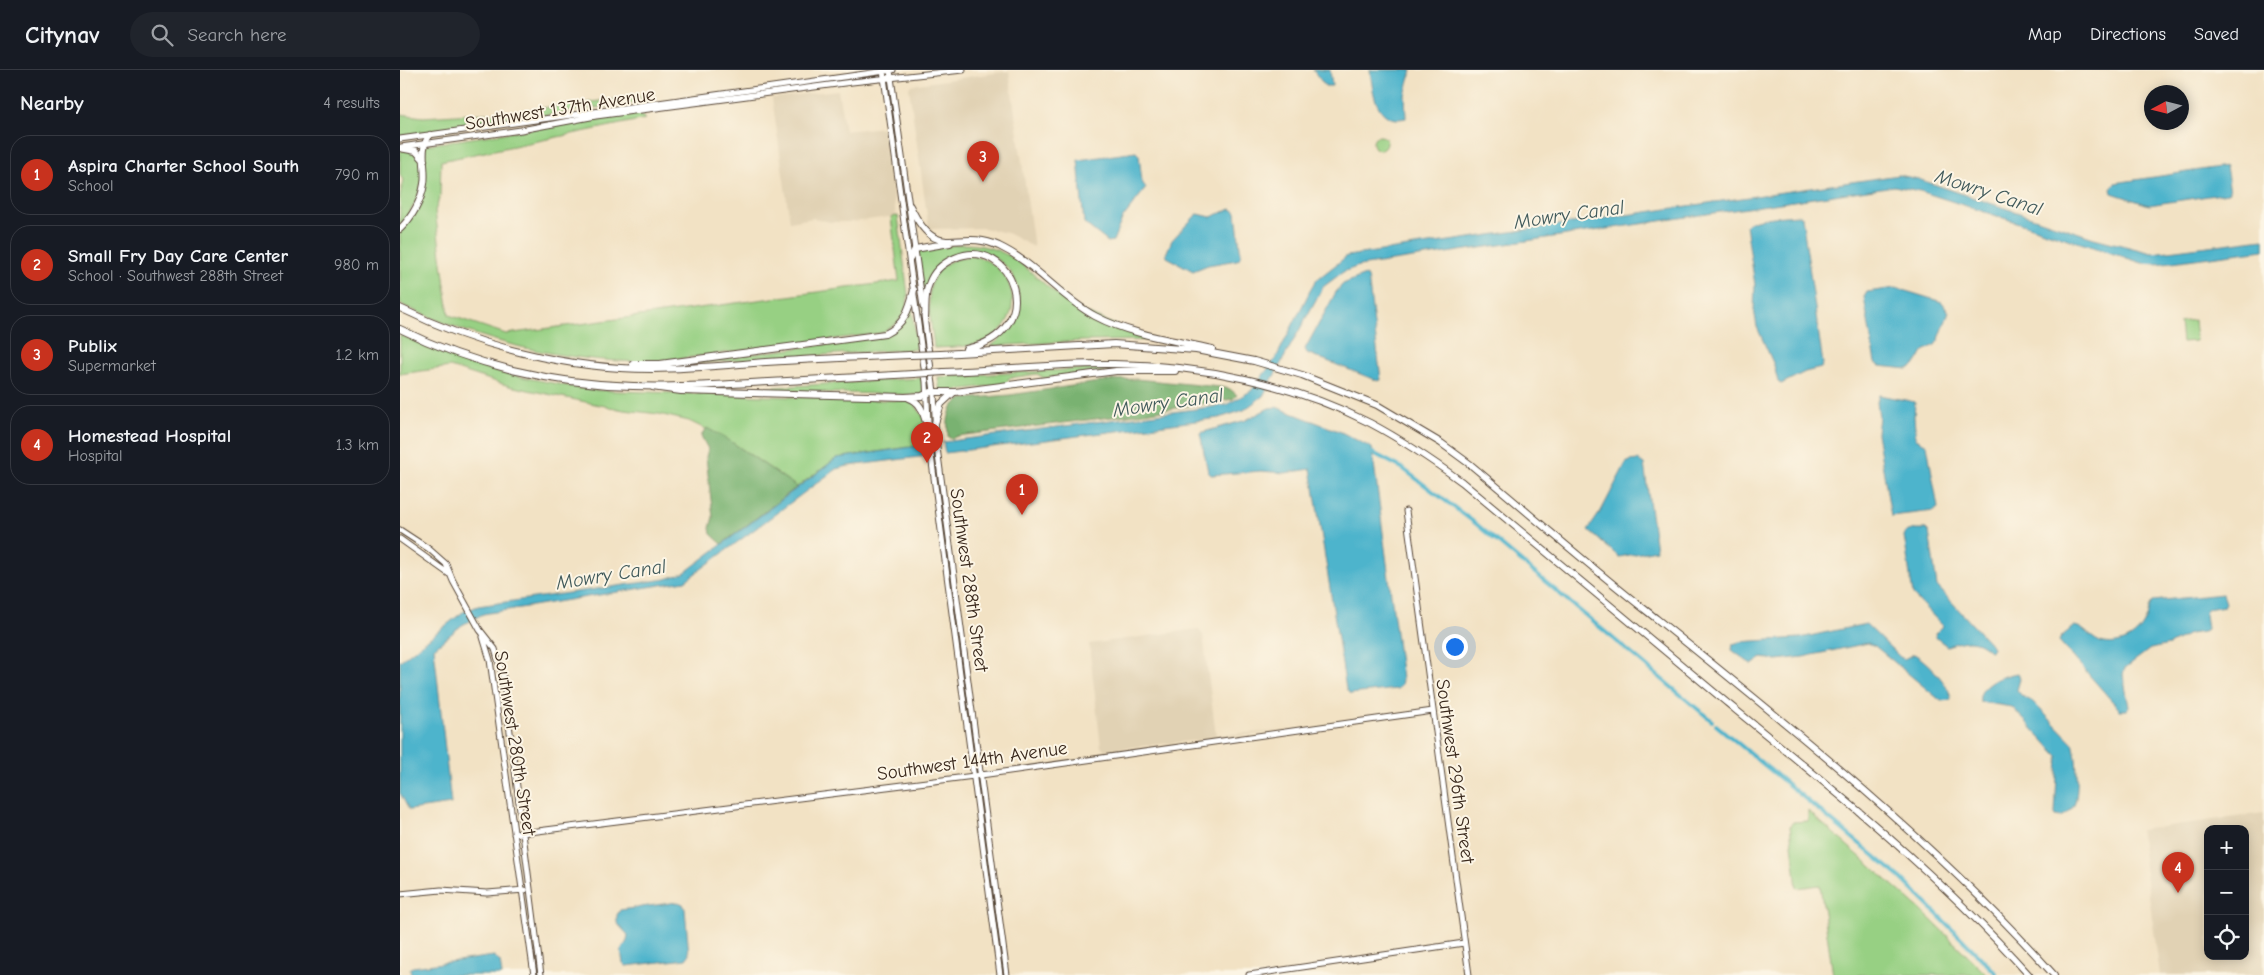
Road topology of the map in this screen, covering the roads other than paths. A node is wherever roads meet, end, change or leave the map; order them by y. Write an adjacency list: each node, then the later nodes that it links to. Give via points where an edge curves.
1 (891, 70): 3 (main road, Southwest 137th Avenue); 4 (main road, Southwest 288th Street)
2 (963, 70): 4 (main road, Southwest 137th Avenue)
3 (883, 71): 5 (main road, Southwest 288th Street); 6 (main road, Southwest 137th Avenue)
4 (890, 78): 5 (main road, Southwest 137th Avenue); 12 (main road, Southwest 288th Street)
5 (884, 79): 6 (main road, Southwest 137th Avenue); 16 (main road, Southwest 288th Street)
6 (823, 83): 7 (main road, Southwest 137th Avenue, via 596,110); 9 (main road, Southwest 137th Avenue)
7 (430, 135): 8 (main road, Southwest 137th Avenue); 9 (highway)
8 (400, 139)
9 (423, 144): 10 (main road, Southwest 137th Avenue); 11 (highway)
10 (400, 148): 11 (highway, via 416,151)
11 (424, 160): 13 (highway, via 425,183 421,197 411,218)
12 (910, 206): 14 (highway, via 918,223 929,235); 15 (main road, Southwest 288th Street)
13 (400, 229)
14 (956, 242): 15 (highway); 22 (highway, via 985,242 1012,253 1088,311 1124,328 1242,355)
15 (916, 249): 16 (highway); 19 (main road, Southwest 288th Street)
16 (910, 259): 17 (main road, Southwest 288th Street)
17 (914, 290): 23 (highway, via 908,312 900,323 878,336 660,364); 27 (main road, Southwest 288th Street)
18 (400, 308): 23 (highway, via 470,338 511,350)
19 (924, 318): 21 (highway, via 928,284 935,272 950,260 964,255 983,256 1008,274 1016,295 1008,324 987,343); 27 (main road, Southwest 288th Street)
20 (400, 329): 25 (highway, via 421,340 511,370 597,384)
21 (953, 353): 22 (highway, via 1114,344 1196,350); 23 (highway, bridge, via 652,369)
22 (1254, 361): 58 (highway, via 1290,371 1377,405 1471,465 1903,824 2013,929)
23 (603, 366)
24 (1216, 373): 25 (highway, bridge, via 1153,365 1112,364); 26 (highway, via 1116,371); 57 (highway, via 1281,389 1369,423 1432,460 1462,482 1894,840 1946,888)
25 (652, 387): 28 (highway, via 674,391)
26 (955, 392): 27 (highway); 29 (highway, via 941,404)
27 (931, 393): 28 (highway); 29 (main road, Southwest 288th Street); 30 (main road, Southwest 288th Street)
28 (905, 397): 30 (highway, via 920,406)
29 (935, 423): 41 (main road, Southwest 288th Street)
30 (928, 428): 42 (main road, Southwest 288th Street)
31 (1406, 511): 38 (main road, Southwest 296th Street)
32 (400, 530): 34 (main road, via 446,564)
33 (400, 539): 34 (main road)
34 (449, 575): 35 (main road)
35 (480, 630): 36 (main road, Southwest 280th Street, via 498,657); 37 (main road, Southwest 280th Street, via 490,660)
36 (506, 701): 37 (main road); 39 (main road, Southwest 280th Street)
37 (496, 702): 40 (main road, Southwest 280th Street)
38 (1433, 711): 41 (main road, Southwest 144th Avenue); 48 (main road, Southwest 296th Street)
39 (511, 742): 40 (main road); 43 (main road, Southwest 280th Street)
40 (502, 743): 44 (main road, Southwest 280th Street)
41 (981, 775): 42 (main road, Southwest 144th Avenue); 54 (main road, Southwest 288th Street)
42 (974, 776): 43 (main road, Southwest 144th Avenue); 53 (main road, Southwest 288th Street)
43 (523, 833): 44 (main road, Southwest 144th Avenue); 46 (main road, Southwest 280th Street)
44 (514, 834): 45 (main road, Southwest 280th Street)
45 (522, 890): 46 (main road); 47 (main road, via 487,893 441,890); 49 (main road, Southwest 280th Street)
46 (530, 890): 50 (main road, Southwest 280th Street)
47 (400, 894)
48 (1464, 943): 55 (main road); 56 (main road, Southwest 296th Street)
49 (530, 949): 50 (main road); 51 (main road, Southwest 280th Street)
50 (538, 949): 52 (main road, Southwest 280th Street)
51 (534, 975)
52 (542, 975)
53 (1000, 975)
54 (1007, 975)
55 (1249, 975)
56 (1469, 975)
57 (2029, 975)
58 (2054, 975)

